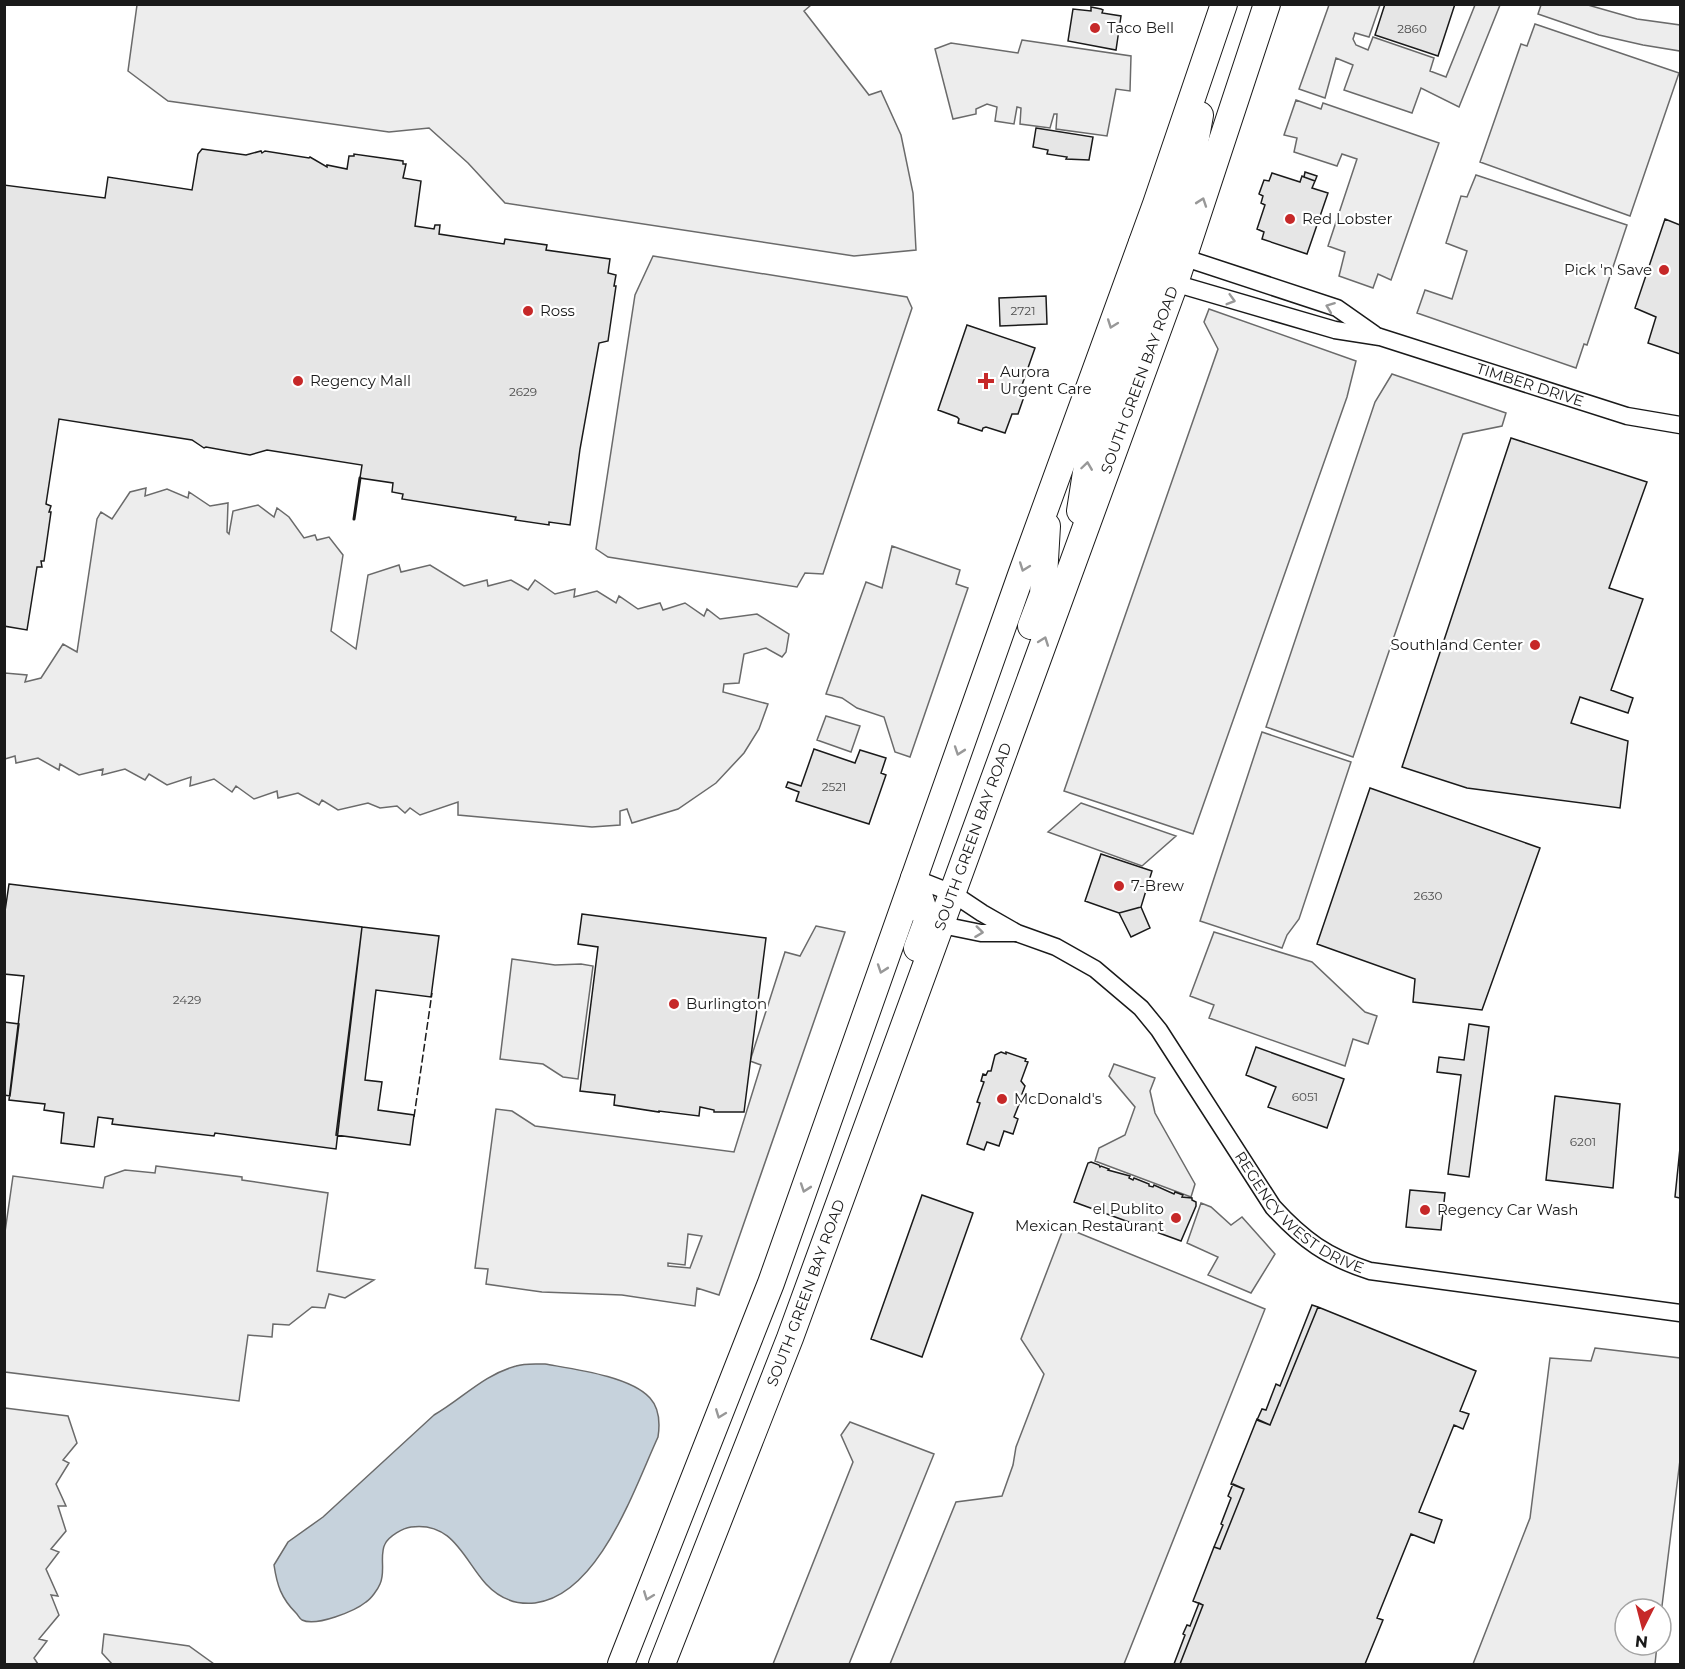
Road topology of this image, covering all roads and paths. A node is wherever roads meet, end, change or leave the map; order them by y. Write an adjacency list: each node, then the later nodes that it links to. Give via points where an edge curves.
1 (1224, 4): 3 (main road, SOUTH GREEN BAY ROAD, via 1212,38)
2 (1267, 4): 3 (main road, SOUTH GREEN BAY ROAD, one-way to 2)
3 (1162, 250): 4 (main road, SOUTH GREEN BAY ROAD); 4 (main road, SOUTH GREEN BAY ROAD); 5 (street, TIMBER DRIVE, one-way to 3, via 1337,308)
4 (1153, 276): 5 (street, TIMBER DRIVE, one-way to 5, via 1335,330); 7 (main road, SOUTH GREEN BAY ROAD, one-way to 7); 9 (main road, SOUTH GREEN BAY ROAD, one-way to 4, via 1072,565)
5 (1380, 337): 6 (street, TIMBER DRIVE, via 1627,416)
6 (1680, 425)
7 (1049, 496): 8 (main road, SOUTH GREEN BAY ROAD, one-way to 8); 9 (main road, via 1043,594 947,863)
8 (914, 878): 9 (street, REGENCY WEST DRIVE); 10 (main road, SOUTH GREEN BAY ROAD); 11 (main road)
9 (948, 891): 11 (main road, SOUTH GREEN BAY ROAD); 12 (street, REGENCY WEST DRIVE)
10 (901, 914): 11 (street, REGENCY WEST DRIVE); 13 (main road, SOUTH GREEN BAY ROAD, one-way to 13)
11 (934, 923): 12 (street, REGENCY WEST DRIVE, one-way to 12, via 981,933); 16 (main road, SOUTH GREEN BAY ROAD, via 861,1106 846,1186)
12 (1017, 933): 14 (street, REGENCY WEST DRIVE, via 1074,956 1108,978 1141,1008 1273,1207 1316,1248 1370,1271)
13 (824, 1133): 15 (main road, SOUTH GREEN BAY ROAD, one-way to 15); 16 (main road, via 828,1186 779,1335)
14 (1680, 1313)
15 (753, 1328): 17 (main road, via 754,1395 703,1521); 18 (main road, SOUTH GREEN BAY ROAD, one-way to 18)
16 (778, 1370): 17 (main road, SOUTH GREEN BAY ROAD)
17 (683, 1612): 19 (main road, SOUTH GREEN BAY ROAD)
18 (621, 1665)
19 (662, 1665)

